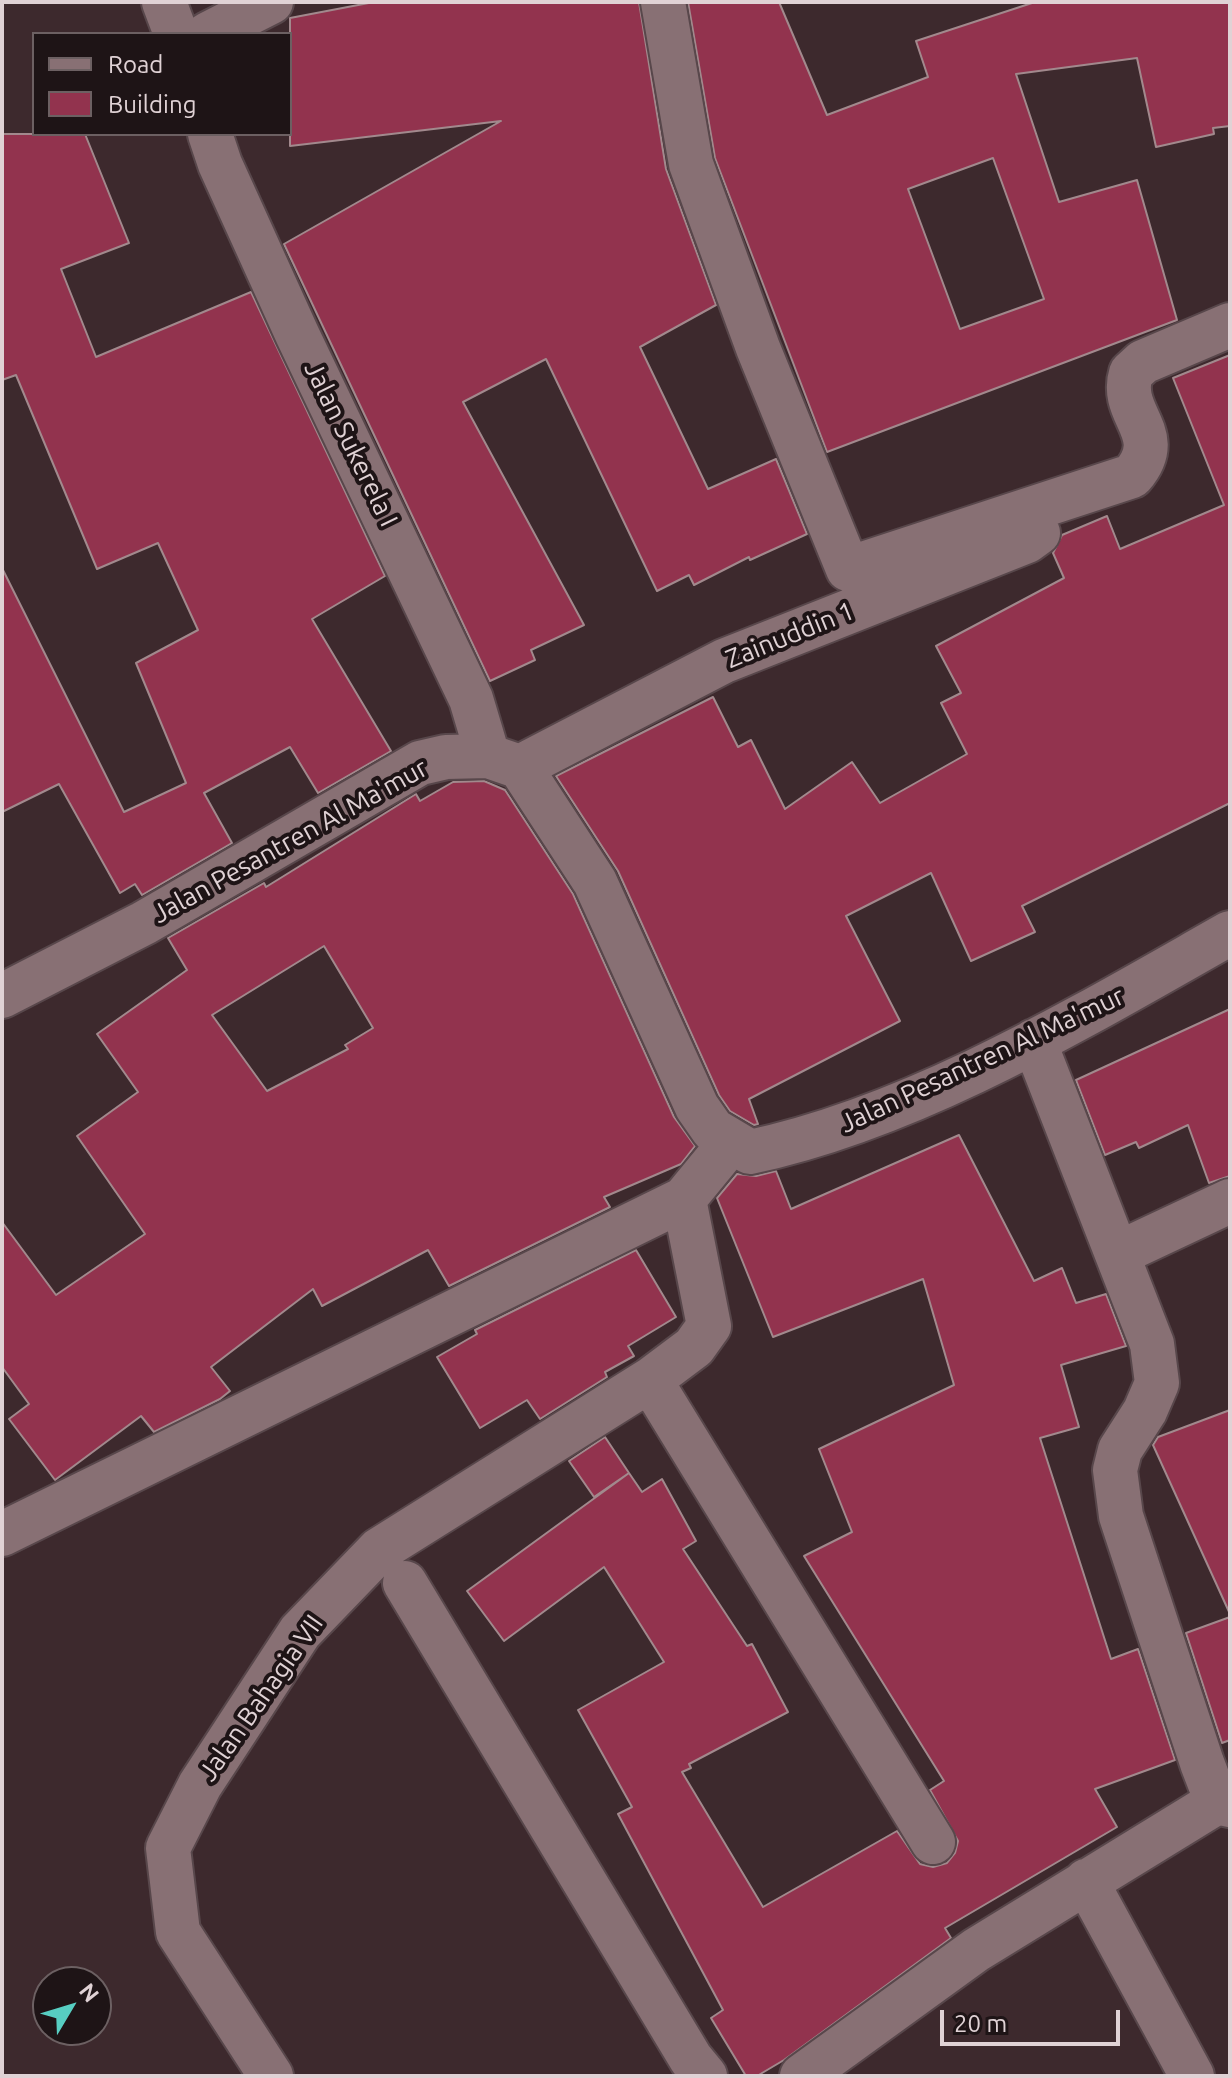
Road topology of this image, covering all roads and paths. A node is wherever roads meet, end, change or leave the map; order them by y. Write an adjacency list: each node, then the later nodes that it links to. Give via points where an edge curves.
1 (164, 2): 4 (street)
2 (271, 2): 5 (street)
3 (663, 2): 8 (street, Zainuddin 1, via 691,164 758,348 848,569)
4 (175, 32)
5 (212, 32)
6 (211, 136): 9 (street, Jalan Sukerela I, via 297,334)
7 (1230, 325): 8 (street, Zainuddin 1, via 1143,362 1131,373 1128,398 1145,431 1146,446 1145,461 1132,476)
8 (1048, 504): 9 (street, Zainuddin 1, via 1041,532 1027,541 724,661)
9 (504, 761): 11 (street, Jalan Pesantren Al Ma'mur, via 446,757 420,763 144,923); 13 (street, via 595,882 697,1107)
10 (1230, 933): 12 (street, Jalan Pesantren Al Ma'mur, via 1106,1006)
11 (2, 996)
12 (1034, 1041): 13 (street, Jalan Pesantren Al Ma'mur, via 905,1102 800,1142 750,1152); 16 (street)
13 (730, 1143): 14 (street)
14 (684, 1199): 17 (street, Jalan Bahagia VII, via 709,1326 694,1347); 18 (street)
15 (1230, 1201): 16 (street)
16 (1117, 1254): 20 (street, via 1152,1344 1157,1383 1120,1450 1115,1470 1121,1516)
17 (650, 1380): 21 (street); 23 (street, Jalan Bahagia VII, via 379,1550 300,1632 200,1785 168,1848 178,1932)
18 (2, 1534)
19 (405, 1583): 24 (street)
20 (1223, 1803): 22 (street)
21 (933, 1842)
22 (1086, 1881): 25 (street, via 976,1950); 26 (street)
23 (271, 2076)
24 (705, 2076)
25 (802, 2076)
26 (1192, 2076)

